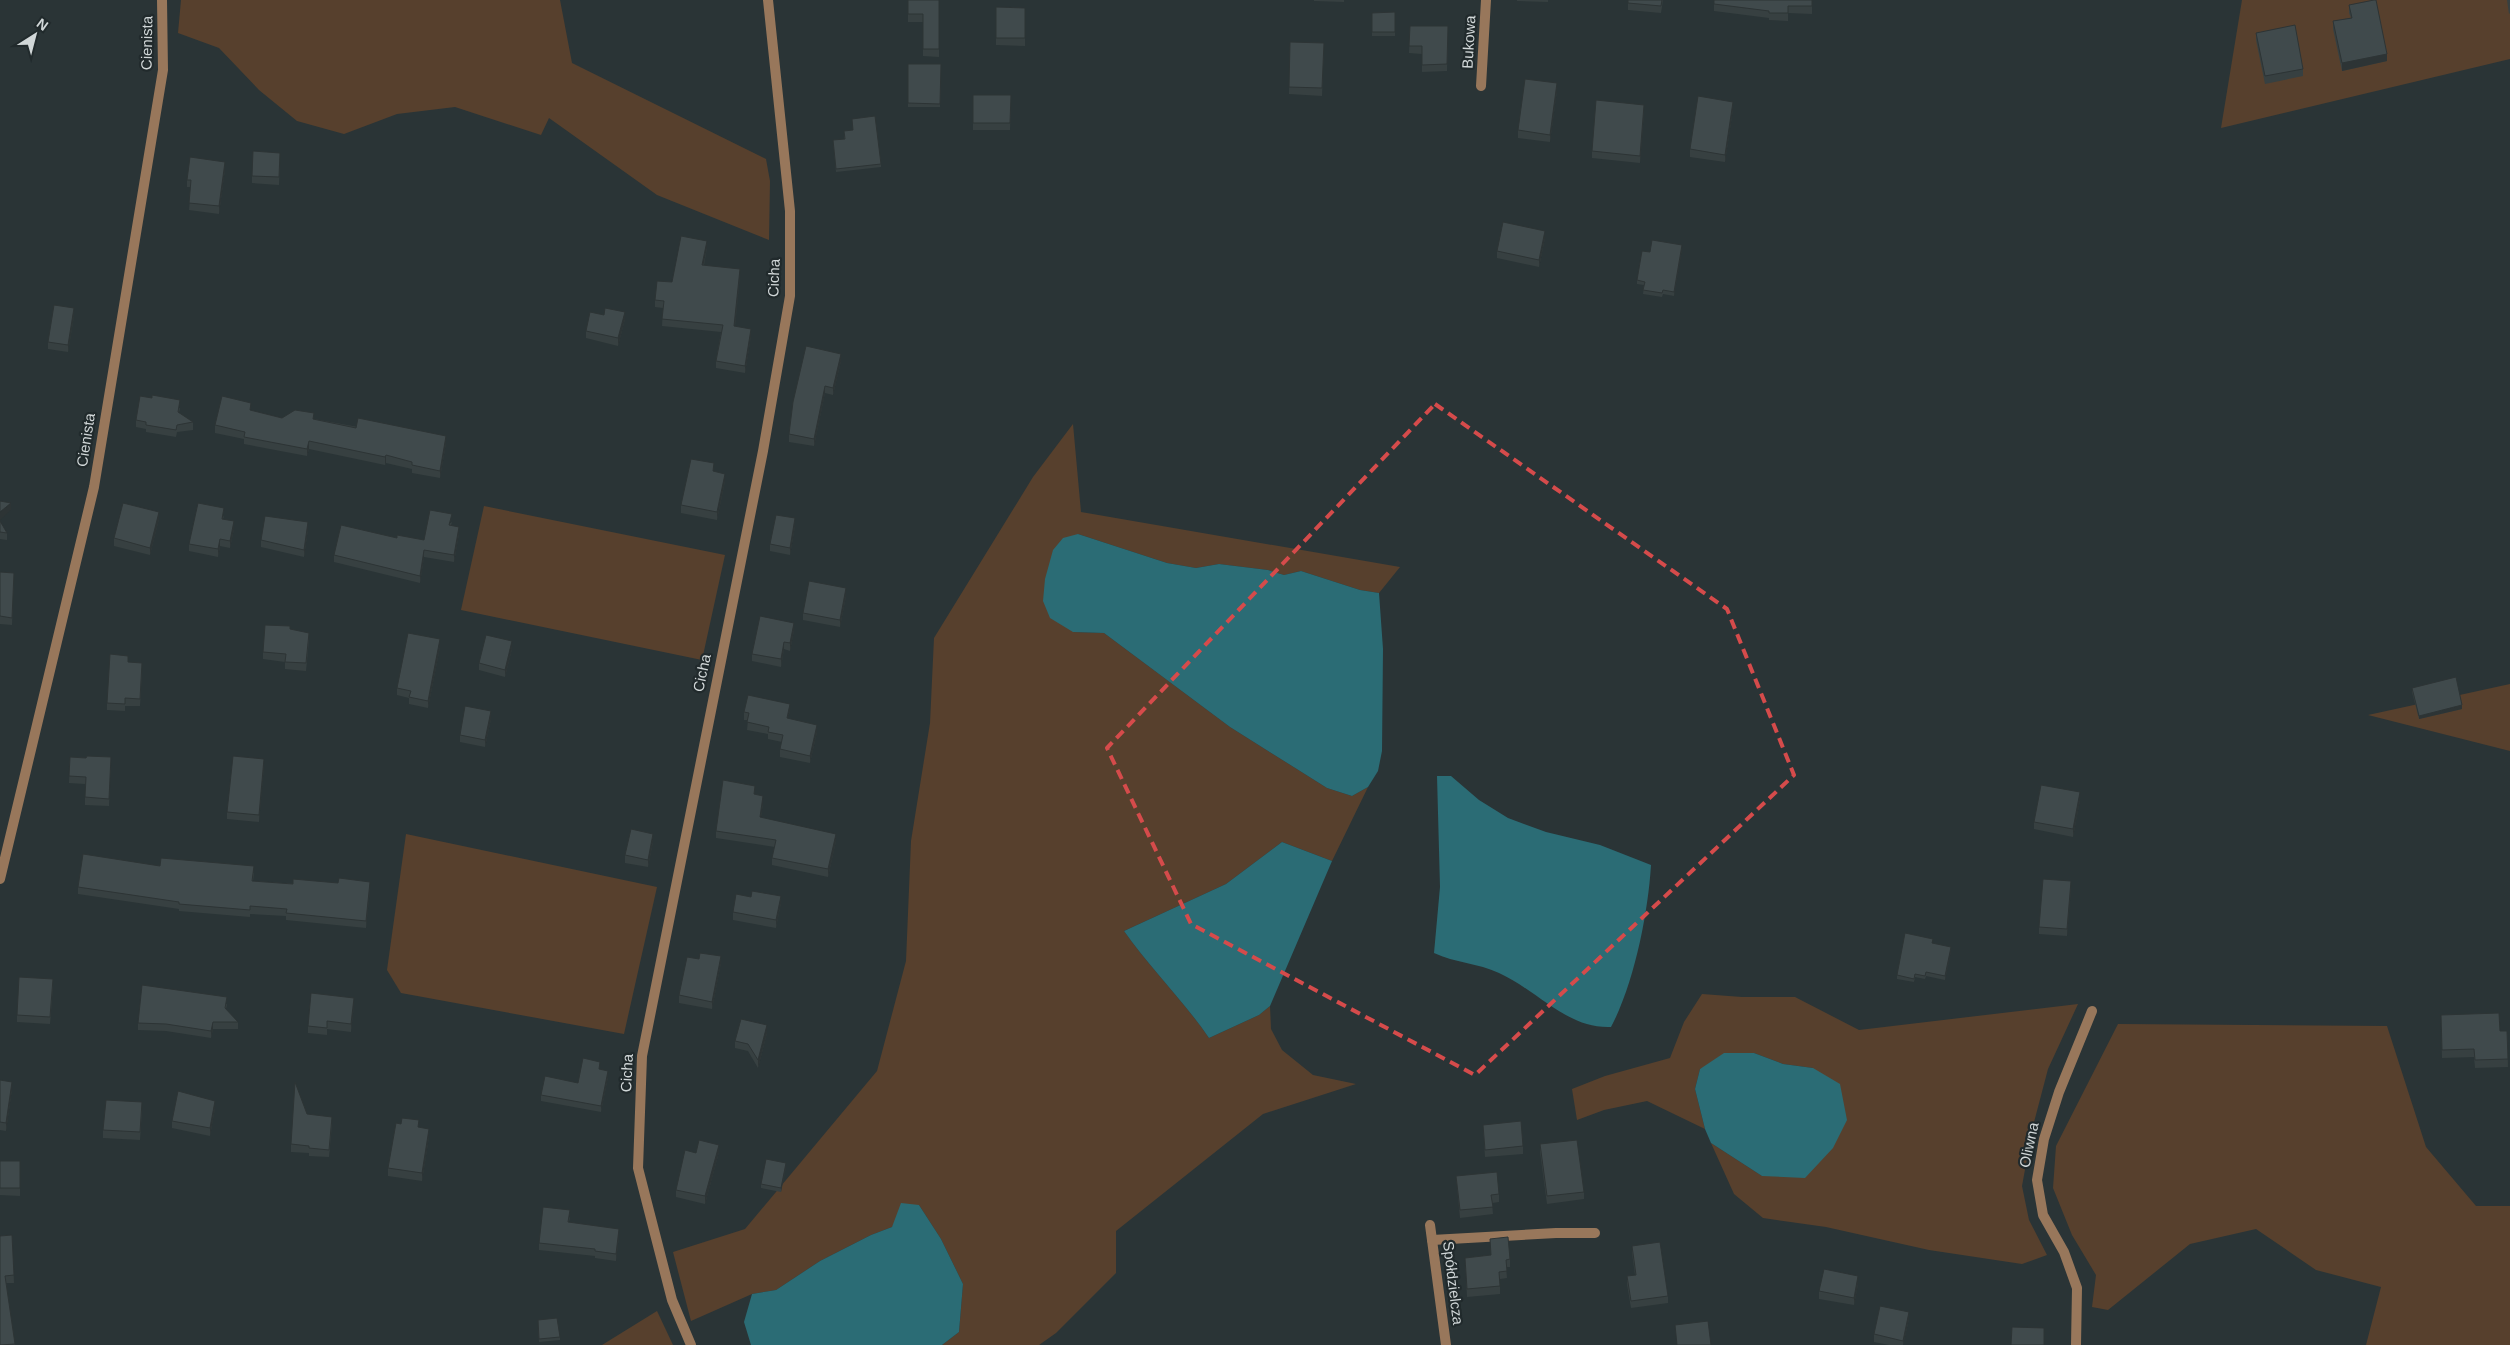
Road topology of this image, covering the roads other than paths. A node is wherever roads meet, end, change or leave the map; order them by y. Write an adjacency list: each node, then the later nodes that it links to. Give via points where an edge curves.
1 (162, 0): 5 (street, Cienista, via 163,70 94,487)
2 (768, 0): 10 (street, Cicha, via 790,211 790,296 642,1056 638,1168 672,1300)
3 (1486, 0): 4 (street, Bukowa)
4 (1481, 86)
5 (0, 879)
6 (2092, 1011): 12 (street, Oliwna, via 2059,1092 2044,1139 2037,1180 2043,1215 2064,1252 2077,1288)
7 (1430, 1225): 9 (street, Spółdzielcza)
8 (1595, 1233): 9 (street)
9 (1432, 1240): 11 (street, Spółdzielcza)
10 (690, 1345)
11 (1446, 1345)
12 (2076, 1345)

